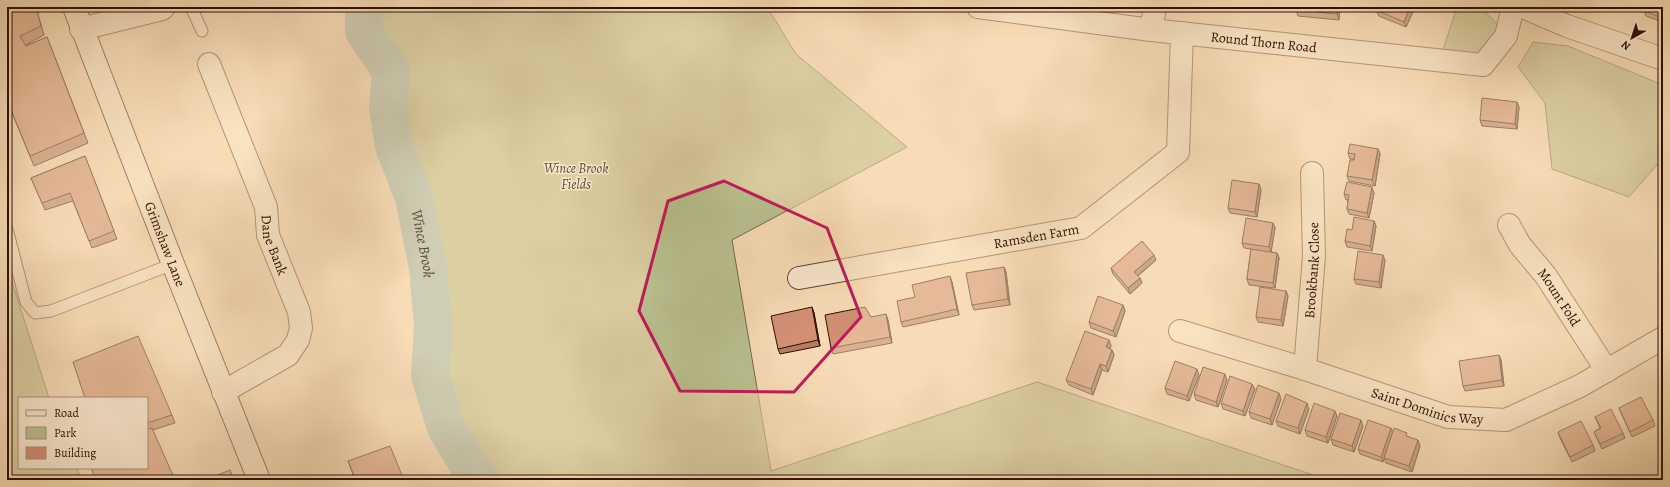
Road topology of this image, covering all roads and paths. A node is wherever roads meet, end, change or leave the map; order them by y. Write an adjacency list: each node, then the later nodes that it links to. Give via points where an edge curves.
1 (74, 7): 8 (street, Grimshaw Lane)
2 (164, 7): 8 (street)
3 (191, 7): 10 (lane)
4 (978, 7): 9 (street, Round Thorn Road)
5 (1155, 7): 9 (street)
6 (1513, 7): 11 (street, Round Thorn Road, via 1506,36 1483,65)
7 (1523, 7): 12 (street, via 1567,26)
8 (81, 29): 17 (street, Grimshaw Lane)
9 (1151, 30): 11 (street, Round Thorn Road)
10 (202, 31)
11 (1182, 33): 18 (street, Ramsden Farm, via 1178,152 1081,228)
12 (1663, 59)
13 (209, 64): 23 (street, Dane Bank, via 228,91 266,207 268,234 299,312 301,328 298,340 288,355)
14 (1312, 173): 21 (street, Brookbank Close, via 1314,256)
15 (1509, 225): 22 (street, Mount Fold, via 1520,245 1546,276)
16 (7, 229): 17 (lane, via 26,302 35,313 51,311)
17 (173, 264): 23 (street, Grimshaw Lane)
18 (799, 278)
19 (1180, 331): 21 (street, Saint Dominics Way)
20 (1663, 338): 22 (street, Saint Dominics Way)
21 (1305, 368): 22 (street, Saint Dominics Way, via 1448,418 1506,420)
22 (1607, 371)
23 (223, 392): 24 (street, Grimshaw Lane)
24 (259, 480)

